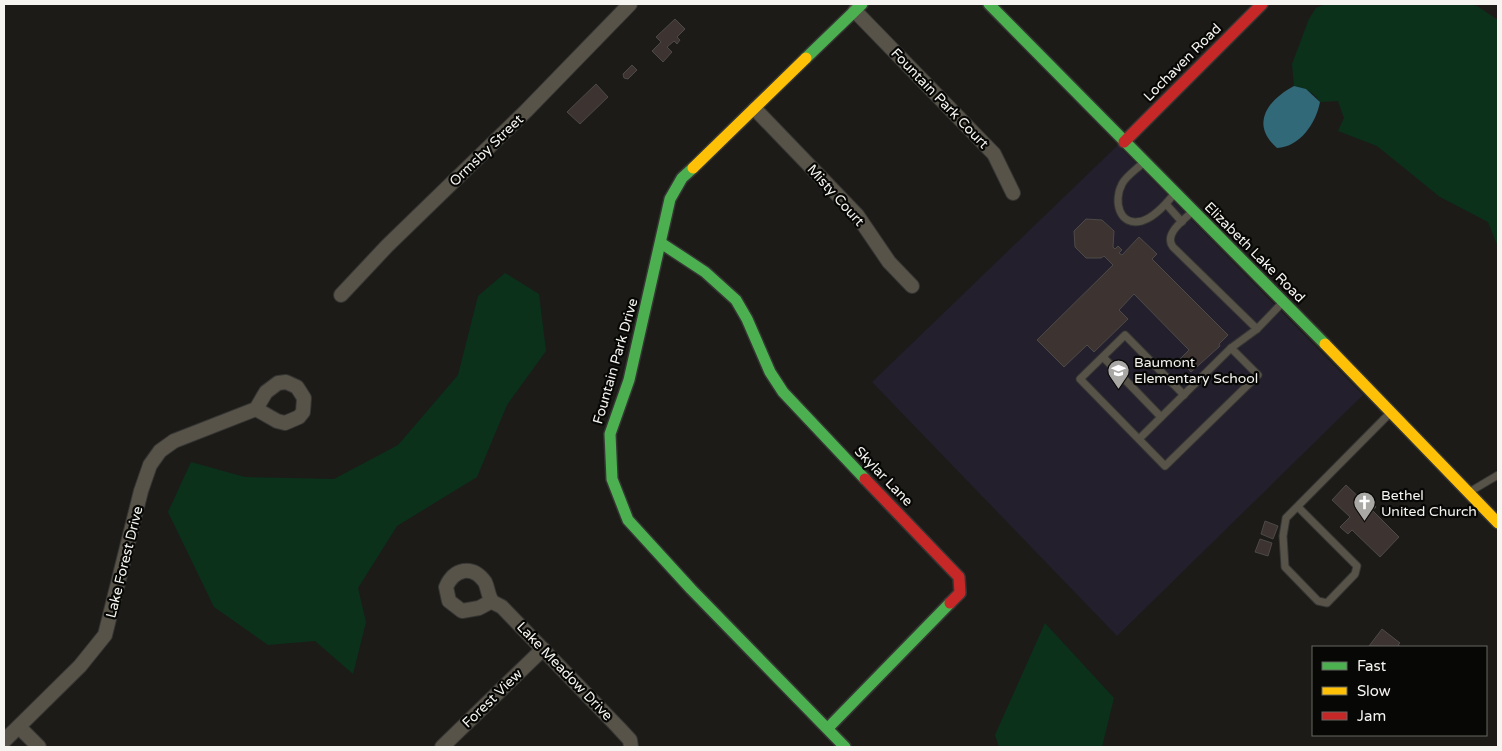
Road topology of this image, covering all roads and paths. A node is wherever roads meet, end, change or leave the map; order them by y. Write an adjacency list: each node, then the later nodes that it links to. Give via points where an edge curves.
1 (630, 4): 15 (street, Ormsby Street)
2 (989, 4): 6 (street, Elizabeth Lake Road)
3 (1262, 4): 6 (street, Lochaven Road)
4 (859, 7): 5 (street, Fountain Park Drive); 9 (street, Fountain Park Court, via 994,154)
5 (755, 109): 13 (street, Fountain Park Drive, via 682,178 670,199); 14 (street, Misty Court, via 857,215 889,262)
6 (1124, 142): 7 (street, Elizabeth Lake Road)
7 (1144, 162): 8 (street, Elizabeth Lake Road); 10 (lane, via 1122,183 1116,200 1117,208 1134,222 1154,215)
8 (1175, 193): 10 (lane); 11 (street, Elizabeth Lake Road)
9 (1013, 194)
10 (1166, 204): 12 (lane)
11 (1193, 211): 12 (lane); 16 (street, Elizabeth Lake Road)
12 (1182, 222): 17 (lane, via 1170,235 1170,243)
13 (661, 244): 32 (street, Fountain Park Drive, via 628,380 610,434 612,479 628,520); 32 (street, Skylar Lane, via 678,252 714,280 741,307 770,375 783,392 959,577 960,592)
14 (912, 286)
15 (341, 295)
16 (1284, 302): 17 (lane); 22 (street, Elizabeth Lake Road)
17 (1257, 329): 18 (lane)
18 (1231, 348): 20 (lane); 24 (lane, via 1258,375 1244,389 1165,466)
19 (1103, 356): 20 (lane, via 1125,335); 23 (lane); 24 (lane, via 1080,379)
20 (1184, 395): 23 (lane)
21 (256, 409): 31 (street, Lake Forest Drive, via 174,442 160,451 150,465 141,490 105,635 80,666)
22 (1390, 412): 26 (street, Elizabeth Lake Road); 27 (lane)
23 (1161, 417): 24 (lane)
24 (1139, 439)
25 (1498, 474): 26 (lane)
26 (1468, 492): 28 (street, Elizabeth Lake Road)
27 (1298, 507): 27 (lane, via 1286,518 1284,567 1318,601 1326,603 1355,574 1357,566)
28 (1498, 523)
29 (492, 601): 30 (street, Lake Meadow Drive, via 502,607)
30 (542, 649): 35 (street, Forest View); 36 (street, Lake Meadow Drive, via 630,740)
31 (19, 726): 33 (street, Lake Forest Drive); 34 (street)
32 (828, 728): 37 (street, Fountain Park Drive)
33 (4, 741)
34 (39, 747)
35 (442, 747)
36 (631, 747)
37 (845, 747)

